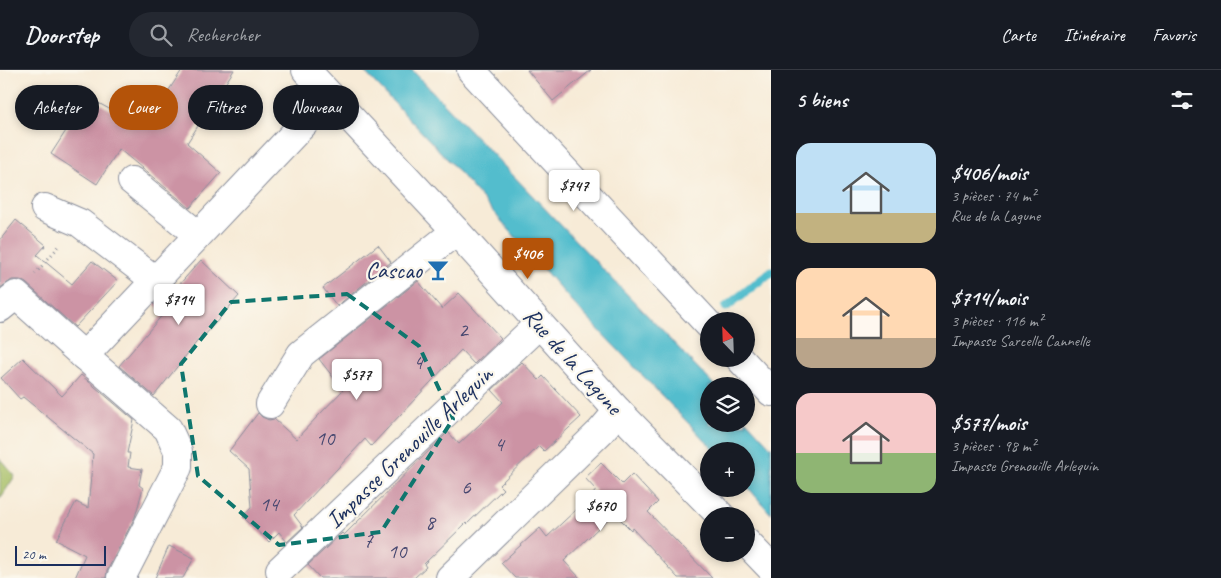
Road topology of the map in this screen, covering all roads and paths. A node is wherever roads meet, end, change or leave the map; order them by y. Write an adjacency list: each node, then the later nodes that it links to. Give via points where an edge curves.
1 (306, 70): 3 (street, Rue de la Lagune)
2 (471, 70): 13 (street)
3 (320, 85)
4 (359, 127): 9 (street, Rue de la Lagune)
5 (298, 130): 10 (street)
6 (132, 181): 10 (street)
7 (45, 208): 8 (street)
8 (80, 223): 11 (street); 12 (path)
9 (456, 231): 14 (street, Rue de la Lagune); 18 (street, via 301,354)
10 (198, 235): 11 (street)
11 (155, 280): 15 (street)
12 (8, 302): 15 (street)
13 (700, 315)
14 (539, 324): 19 (street, Rue de la Lagune); 22 (street, Impasse Grenouille Arlequin)
15 (84, 356): 24 (street, via 168,428 178,451 178,468)
16 (748, 368): 17 (street)
17 (771, 392)
18 (270, 404)
19 (618, 411): 20 (street, Rue de la Lagune); 25 (street)
20 (712, 507)
21 (755, 556): 23 (street)
22 (280, 570)
23 (764, 570)
24 (121, 578)
25 (450, 578)

